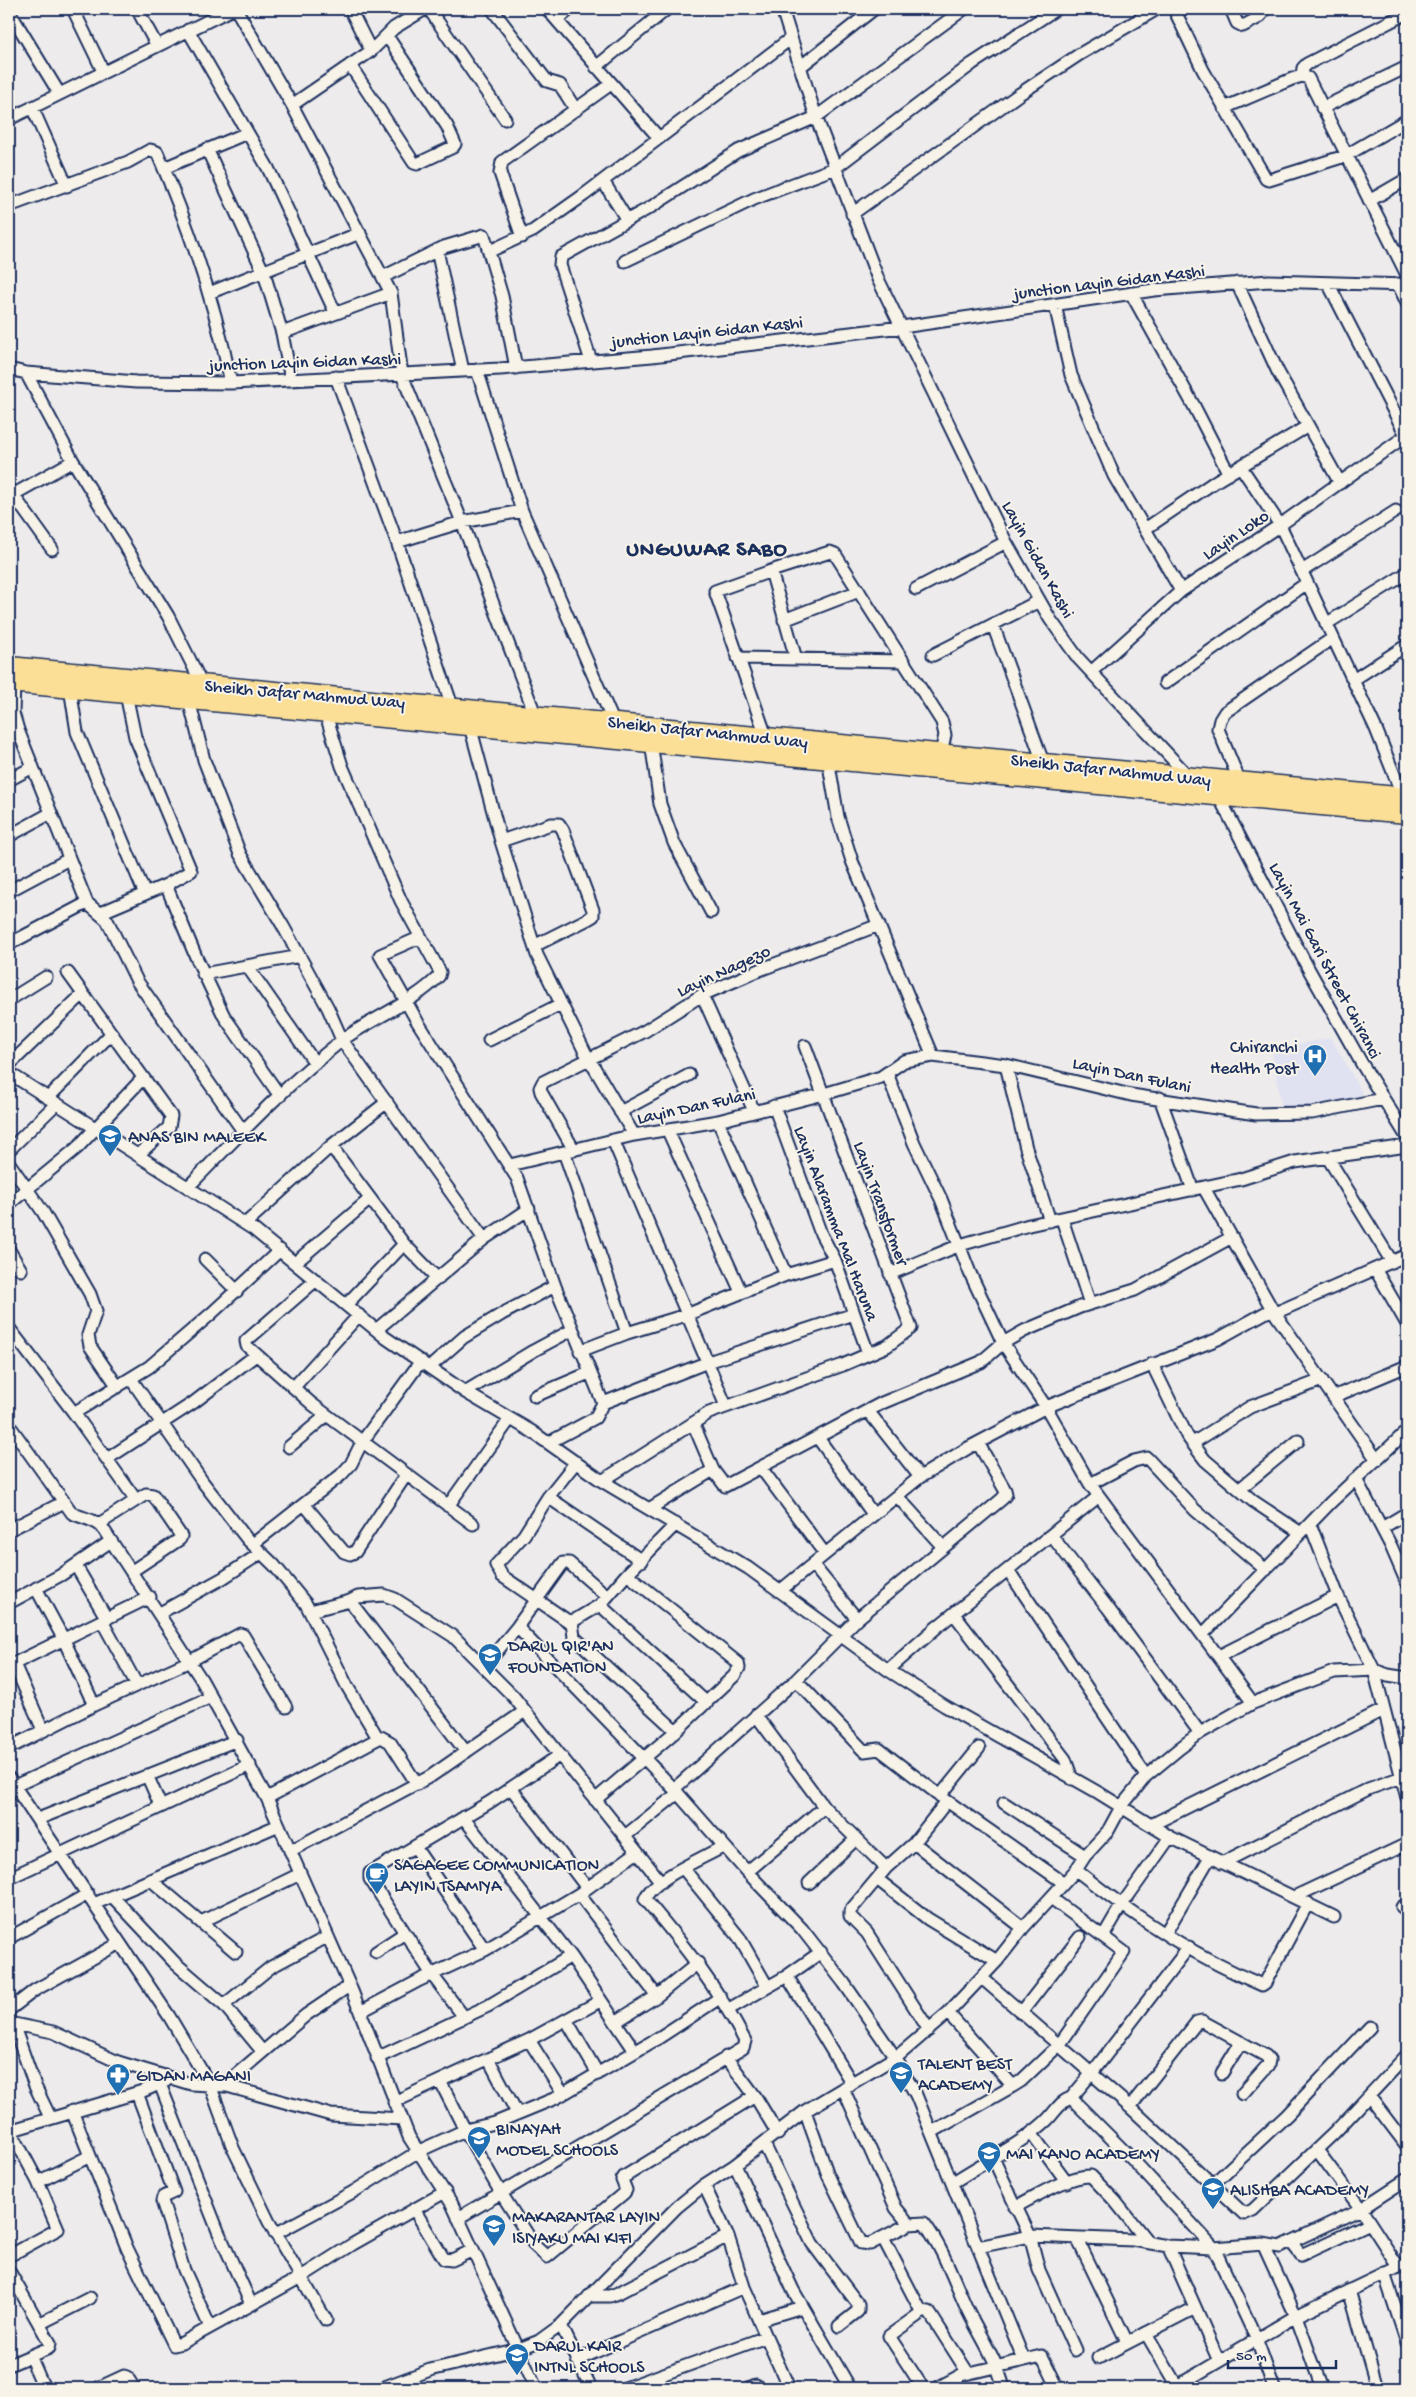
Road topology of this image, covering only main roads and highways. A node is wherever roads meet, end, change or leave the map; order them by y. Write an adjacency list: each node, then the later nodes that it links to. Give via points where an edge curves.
1 (9, 666): 3 (main road, Sheikh Jafar Mahmud Way)
2 (11, 683): 4 (main road, Sheikh Jafar Mahmud Way)
3 (1405, 797)
4 (1407, 814)

